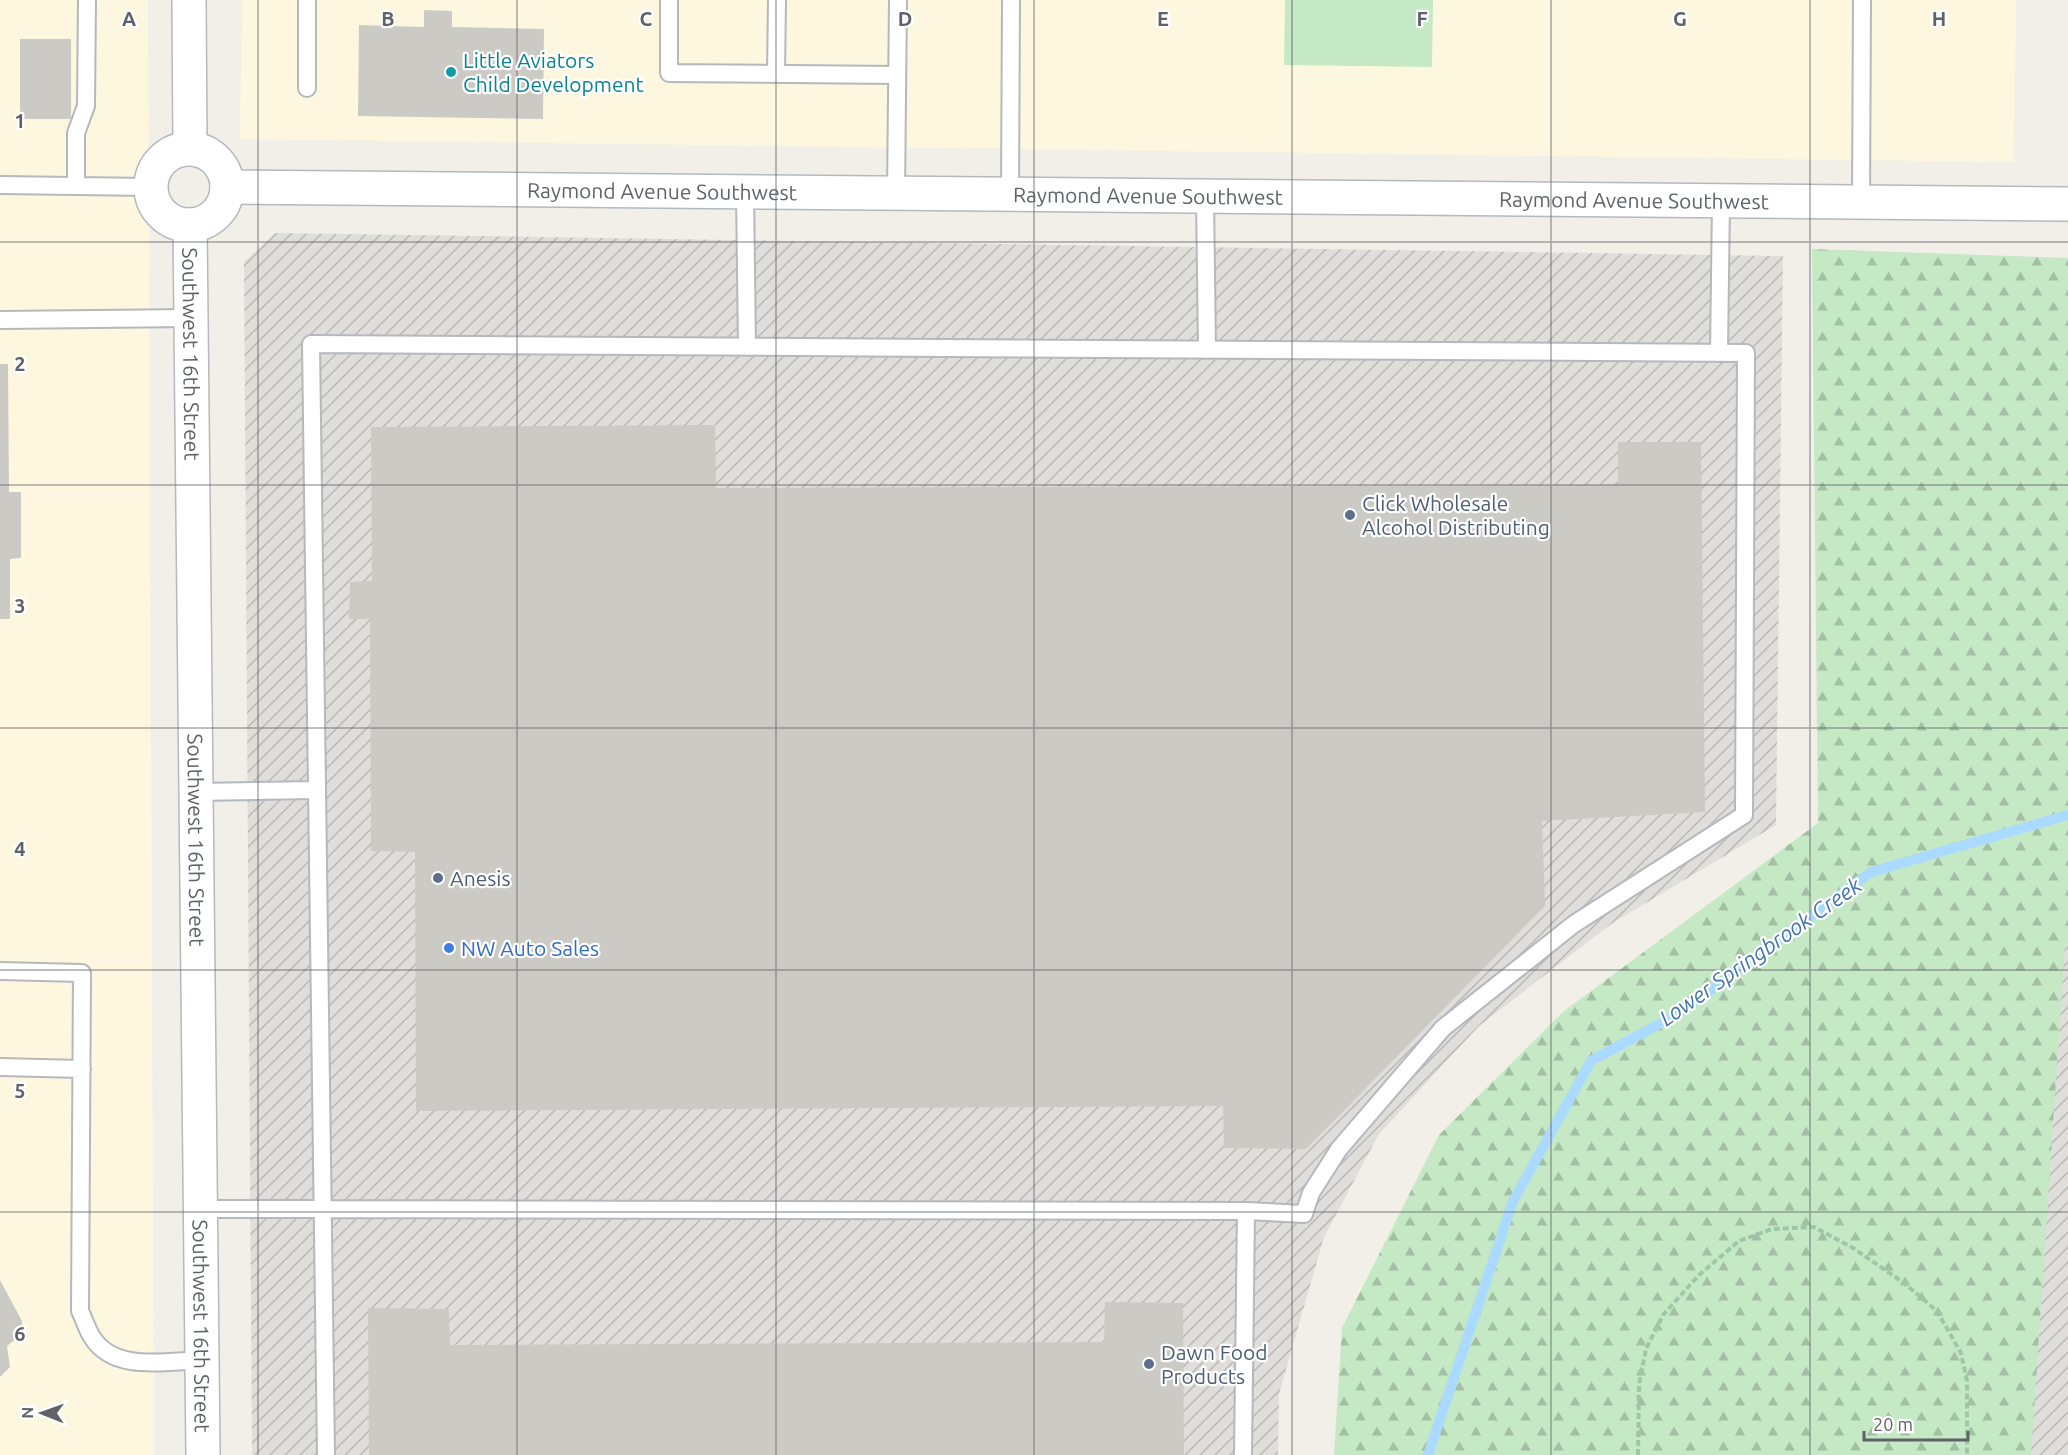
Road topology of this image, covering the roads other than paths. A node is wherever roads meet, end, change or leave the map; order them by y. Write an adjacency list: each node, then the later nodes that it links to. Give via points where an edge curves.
1 (87, 0): 14 (lane, via 86,106 76,133)
2 (189, 0): 12 (street)
3 (307, 0): 11 (lane)
4 (669, 0): 9 (lane, via 669,73)
5 (777, 0): 9 (lane)
6 (898, 0): 10 (lane)
7 (1011, 0): 19 (lane)
8 (1862, 0): 22 (lane)
9 (776, 74): 10 (lane)
10 (897, 75): 18 (lane)
11 (307, 88)
12 (190, 148): 15 (street, via 166,155 152,174); 16 (street, via 202,150 220,164)
13 (0, 185): 14 (lane)
14 (76, 186): 15 (lane)
15 (150, 187): 24 (street, Southwest 16th Street, via 152,199 166,219)
16 (227, 187): 17 (street, Raymond Avenue Southwest); 24 (street, Southwest 16th Street, via 225,199 212,218)
17 (745, 192): 18 (street, Raymond Avenue Southwest); 27 (lane)
18 (896, 194): 19 (street, Raymond Avenue Southwest)
19 (1010, 195): 20 (street, Raymond Avenue Southwest)
20 (1206, 197): 21 (street, Raymond Avenue Southwest); 28 (lane)
21 (1721, 201): 22 (street, Raymond Avenue Southwest); 29 (lane)
22 (1861, 203): 23 (street, Raymond Avenue Southwest)
23 (2068, 204)
24 (190, 225): 25 (street, Southwest 16th Street)
25 (191, 318): 26 (lane); 31 (street, Southwest 16th Street)
26 (0, 320)
27 (747, 347): 28 (lane); 30 (lane, via 311,344)
28 (1207, 350): 29 (lane)
29 (1719, 353): 37 (lane, via 1746,353 1744,815 1574,924 1443,1028 1339,1149 1311,1193 1304,1214)
30 (317, 790): 31 (lane); 36 (lane)
31 (196, 792): 35 (street, Southwest 16th Street)
32 (0, 971): 34 (lane, via 82,973)
33 (0, 1068): 34 (lane)
34 (82, 1069): 38 (lane, via 80,1311 92,1338 108,1353 130,1362)
35 (201, 1209): 36 (lane); 38 (street, Southwest 16th Street)
36 (323, 1209): 37 (lane); 40 (lane)
37 (1246, 1211): 41 (lane)
38 (202, 1360): 39 (street, Southwest 16th Street)
39 (203, 1455)
40 (326, 1455)
41 (1243, 1455)

